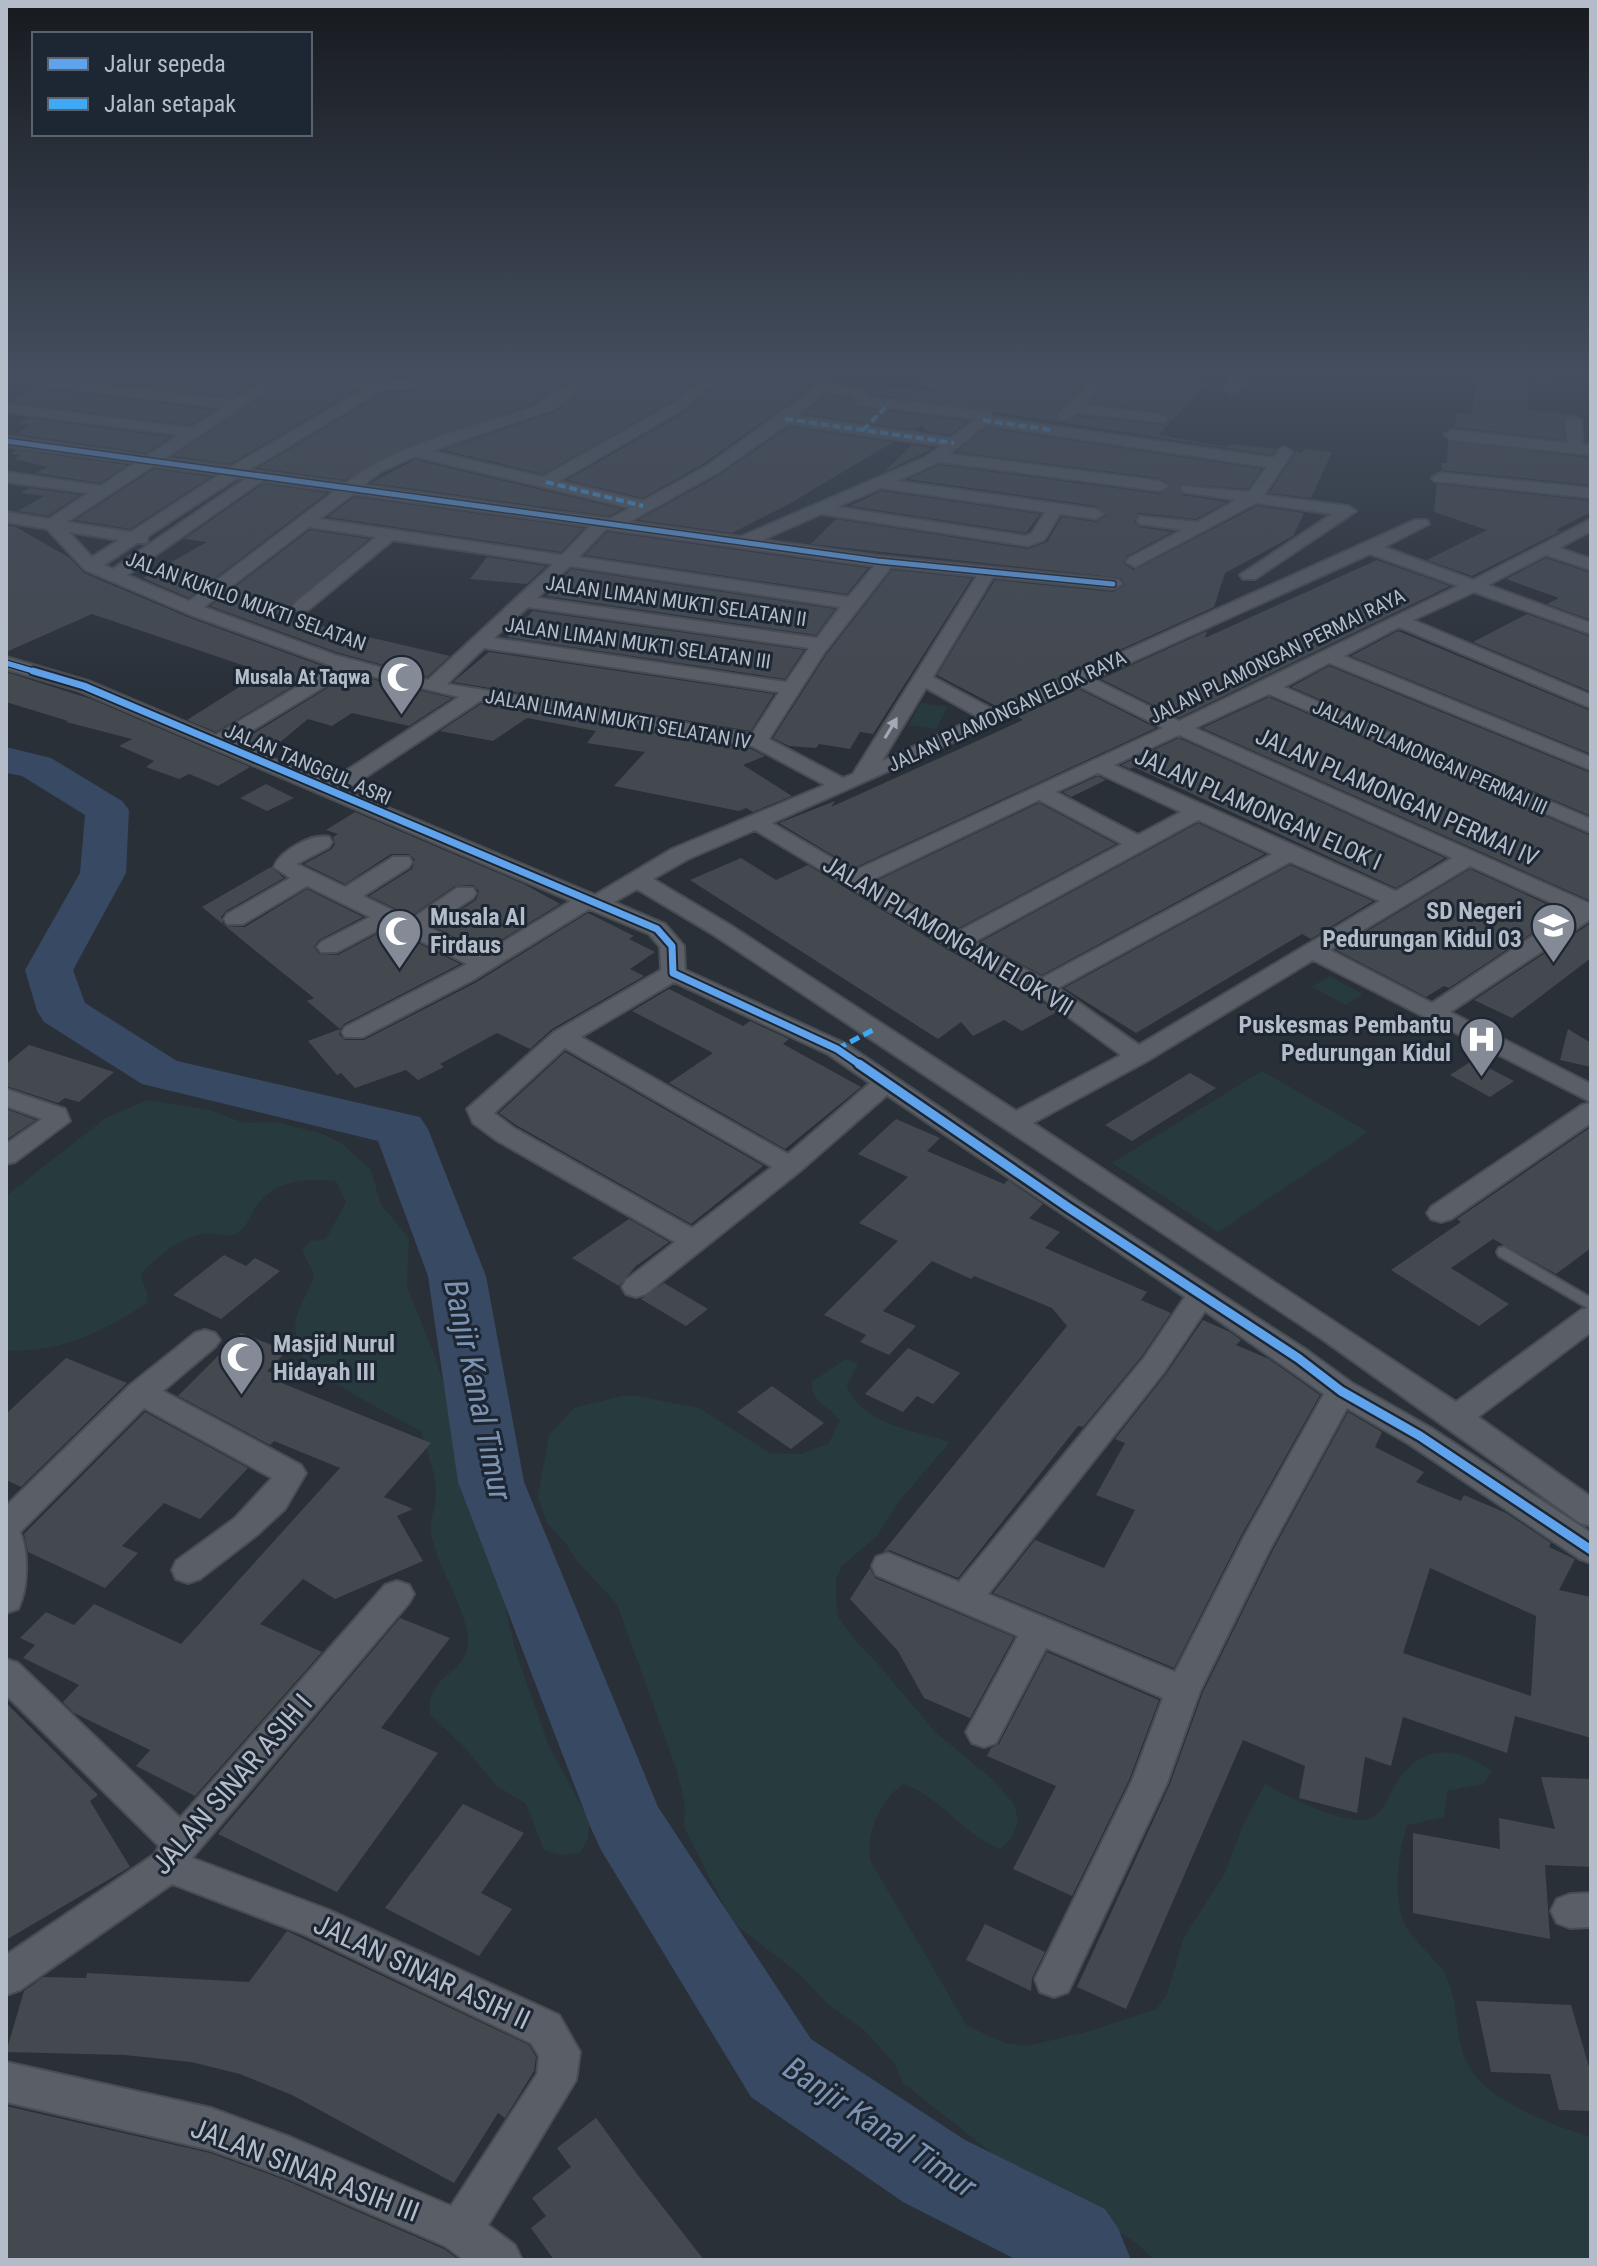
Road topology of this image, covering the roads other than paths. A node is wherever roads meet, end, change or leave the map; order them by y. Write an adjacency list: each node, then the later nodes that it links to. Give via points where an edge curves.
1 (25, 480): 19 (street)
2 (122, 480): 19 (street)
3 (223, 480): 35 (street)
4 (253, 480): 36 (street)
5 (293, 480): 17 (street)
6 (362, 480): 17 (street)
7 (536, 480): 14 (street)
8 (550, 480): 14 (street)
9 (693, 480): 22 (street)
10 (886, 480): 15 (street)
11 (1112, 480): 16 (street)
12 (1266, 480): 21 (street)
13 (1458, 480): 20 (street)
14 (546, 482): 22 (street)
15 (879, 483): 23 (street); 24 (street)
16 (1160, 486)
17 (351, 488): 28 (street); 30 (street)
18 (1188, 489): 21 (street)
19 (105, 491): 29 (street)
20 (1591, 493)
21 (1253, 498): 33 (street); 46 (street, via 1348,511)
22 (643, 506): 30 (street)
23 (818, 509): 24 (street, via 1028,541 1038,536); 37 (street)
24 (1055, 509): 25 (street)
25 (1096, 514)
26 (6, 517): 29 (street)
27 (1145, 520): 33 (street)
28 (308, 522): 34 (street); 53 (street)
29 (52, 524): 35 (street); 44 (street)
30 (608, 524): 37 (street); 40 (street)
31 (1421, 524): 38 (street, JALAN PLAMONGAN ELOK RAYA)
32 (1591, 524): 39 (street, JALAN PLAMONGAN PERMAI RAYA)
33 (1201, 527): 42 (street)
34 (390, 534): 40 (street); 52 (street)
35 (135, 538): 36 (street); 44 (street)
36 (163, 542): 47 (street)
37 (743, 542): 41 (street)
38 (1370, 548): 49 (street); 62 (street, JALAN PLAMONGAN ELOK RAYA)
39 (1545, 549): 43 (street); 49 (street, JALAN PLAMONGAN PERMAI RAYA)
40 (567, 560): 50 (street); 51 (street)
41 (886, 562): 45 (street); 51 (street)
42 (1135, 562)
43 (1591, 565)
44 (91, 566): 47 (street, JALAN KUKILO MUKTI SELATAN)
45 (987, 573): 48 (street); 61 (street)
46 (1249, 575)
47 (114, 576): 53 (street, JALAN KUKILO MUKTI SELATAN)
48 (1113, 584)
49 (1474, 586): 54 (street, JALAN PLAMONGAN PERMAI RAYA); 55 (street)
50 (524, 601): 56 (street); 57 (street, JALAN LIMAN MUKTI SELATAN II)
51 (851, 603): 57 (street)
52 (302, 606)
53 (192, 608): 60 (street, JALAN KUKILO MUKTI SELATAN)
54 (1398, 620): 58 (street, JALAN PLAMONGAN PERMAI RAYA); 67 (street)
55 (1591, 629)
56 (481, 642): 63 (street); 65 (street, JALAN LIMAN MUKTI SELATAN III)
57 (821, 644): 65 (street)
58 (1328, 656): 64 (street, JALAN PLAMONGAN PERMAI RAYA); 72 (street)
59 (6, 663): 71 (street, JALAN TANGGUL ASRI, via 84,686)
60 (348, 664): 63 (street, JALAN KUKILO MUKTI SELATAN); 71 (street)
61 (921, 678): 68 (street); 74 (street, one-way to 61)
62 (1078, 678): 68 (street, JALAN PLAMONGAN ELOK RAYA); 69 (street, JALAN PLAMONGAN PERMAI IV)
63 (432, 687): 66 (street, JALAN LIMAN MUKTI SELATAN IV)
64 (1269, 687): 69 (street, JALAN PLAMONGAN PERMAI RAYA); 79 (street, JALAN PLAMONGAN PERMAI III)
65 (789, 688): 70 (street)
66 (476, 695): 70 (street, JALAN LIMAN MUKTI SELATAN IV); 75 (street)
67 (1591, 702)
68 (992, 717): 74 (street, JALAN PLAMONGAN ELOK RAYA)
69 (1181, 729): 73 (street, JALAN PLAMONGAN PERMAI RAYA); 83 (street, JALAN PLAMONGAN PERMAI IV)
70 (758, 741): 74 (street, JALAN LIMAN MUKTI SELATAN IV)
71 (217, 743): 75 (street, JALAN TANGGUL ASRI)
72 (1591, 764)
73 (1100, 766): 76 (street, JALAN PLAMONGAN PERMAI RAYA); 77 (street, JALAN PLAMONGAN ELOK I)
74 (851, 782): 78 (street, JALAN PLAMONGAN ELOK RAYA)
75 (330, 791): 91 (street, JALAN TANGGUL ASRI)
76 (1042, 793): 81 (street); 87 (street, JALAN PLAMONGAN PERMAI RAYA)
77 (1200, 810): 81 (street); 82 (street, JALAN PLAMONGAN ELOK I)
78 (754, 821): 86 (street, JALAN PLAMONGAN ELOK RAYA); 87 (street, JALAN PLAMONGAN ELOK VII)
79 (1591, 827)
80 (321, 842): 85 (street, via 284,864)
81 (1137, 843): 96 (street)
82 (1289, 854): 90 (street, JALAN PLAMONGAN ELOK I); 101 (street)
83 (1469, 857): 90 (street); 92 (street, JALAN PLAMONGAN PERMAI IV)
84 (401, 862): 89 (street)
85 (307, 877): 89 (street); 94 (street)
86 (635, 878): 91 (street, JALAN PLAMONGAN ELOK RAYA); 103 (street)
87 (854, 880): 96 (street, JALAN PLAMONGAN ELOK VII)
88 (465, 893): 95 (street)
89 (347, 896): 93 (street)
90 (1395, 899): 98 (street)
91 (591, 902): 99 (street, JALAN PLAMONGAN ELOK RAYA); 100 (street, JALAN TANGGUL ASRI, via 657,929 672,946)
92 (1588, 911): 102 (street)
93 (388, 916): 95 (street); 97 (street)
94 (235, 919)
95 (412, 928): 99 (street)
96 (957, 942): 101 (street, JALAN PLAMONGAN ELOK VII)
97 (329, 947)
98 (1313, 951): 102 (street); 107 (street)
99 (484, 963): 104 (street, JALAN PLAMONGAN ELOK RAYA)
100 (673, 973): 105 (street); 106 (street)
101 (1042, 987): 107 (street, JALAN PLAMONGAN ELOK VII)
102 (1433, 1013): 109 (street)
103 (873, 1030): 106 (street); 112 (street)
104 (354, 1032)
105 (563, 1037): 114 (street); 116 (street, via 485,1101 482,1117)
106 (837, 1049): 108 (street)
107 (1138, 1056): 112 (street)
108 (886, 1082): 114 (street); 119 (street)
109 (1591, 1094)
110 (6, 1097): 113 (street, via 49,1111 57,1121)
111 (1591, 1111): 115 (street)
112 (1012, 1124): 122 (street)
113 (6, 1156)
114 (790, 1166): 116 (street)
115 (1441, 1213)
116 (695, 1242): 118 (street)
117 (1504, 1252): 120 (lane)
118 (636, 1287)
119 (1202, 1294): 124 (street); 135 (street, via 1154,1365)
120 (1591, 1305)
121 (1591, 1317): 127 (street)
122 (1332, 1332): 124 (street); 127 (street)
123 (205, 1340): 126 (street)
124 (1298, 1358): 125 (street)
125 (1341, 1391): 131 (street, via 1420,1436); 139 (street)
126 (141, 1393): 129 (street); 133 (street, via 290,1473 285,1488)
127 (1457, 1417): 128 (street)
128 (1591, 1514)
129 (6, 1526)
130 (6, 1537): 136 (street)
131 (1591, 1550)
132 (888, 1566): 135 (street)
133 (188, 1570)
134 (397, 1594): 141 (street, JALAN SINAR ASIH I)
135 (965, 1598): 137 (street)
136 (6, 1600)
137 (1039, 1628): 139 (street); 140 (street)
138 (6, 1673): 141 (street)
139 (1183, 1691): 143 (street, via 1149,1783)
140 (984, 1732)
141 (174, 1855): 142 (street, JALAN SINAR ASIH I); 145 (street, JALAN SINAR ASIH II, via 545,2029 560,2052 556,2080)
142 (6, 1977)
143 (1054, 1979)
144 (6, 2082): 145 (street, JALAN SINAR ASIH III, via 211,2129)
145 (460, 2231): 146 (street, JALAN SINAR ASIH III)
146 (500, 2260)

